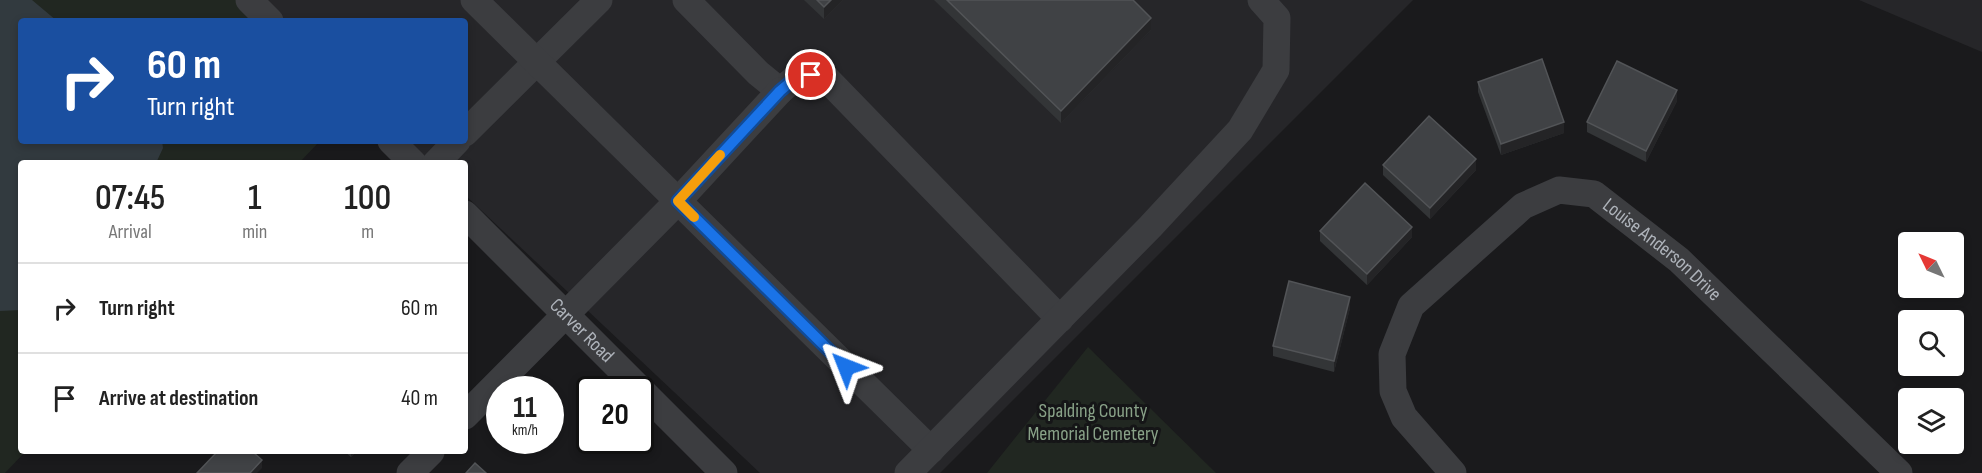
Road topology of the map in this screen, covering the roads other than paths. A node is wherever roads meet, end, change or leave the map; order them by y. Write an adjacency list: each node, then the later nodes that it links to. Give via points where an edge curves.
1 (249, 0): 6 (street)
2 (474, 0): 7 (street)
3 (599, 0): 7 (street)
4 (686, 0): 8 (street)
5 (1261, 0): 17 (street, via 1277,18 1276,70 1240,130)
6 (267, 18)
7 (536, 61): 9 (street); 14 (street)
8 (780, 91): 14 (street); 17 (street, via 799,75 823,75)
9 (468, 130)
10 (394, 144): 12 (street)
11 (454, 144): 13 (street)
12 (410, 160)
13 (439, 160)
14 (678, 201): 16 (street); 19 (street)
15 (468, 217): 16 (street, Carver Road)
16 (565, 313): 18 (street); 22 (street, Carver Road)
17 (1060, 319): 19 (street)
18 (468, 413)
19 (931, 450): 23 (street)
20 (429, 454): 21 (street)
21 (410, 473)
22 (724, 473)
23 (908, 473)
24 (1453, 473): 25 (street, Louise Anderson Drive, via 1404,417 1393,391 1392,354 1411,306 1523,206 1559,190 1594,194 1679,260)
25 (1899, 473)

